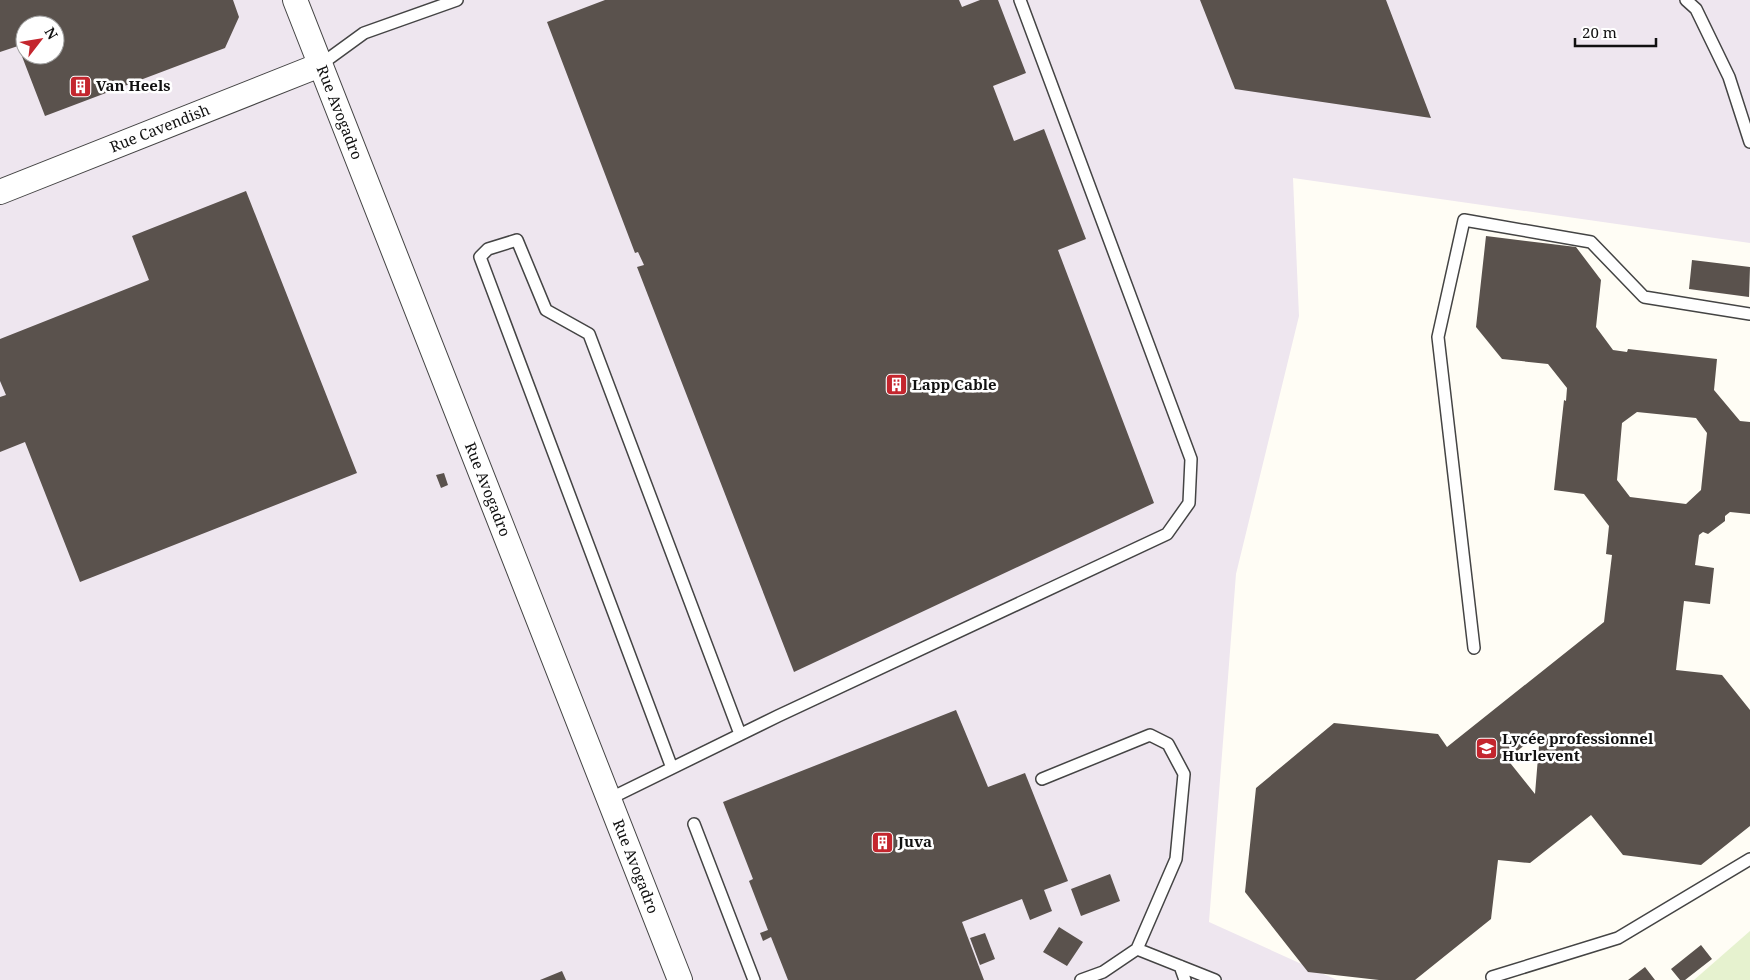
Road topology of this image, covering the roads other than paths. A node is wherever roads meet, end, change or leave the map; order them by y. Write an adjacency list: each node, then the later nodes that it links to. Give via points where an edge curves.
1 (295, 0): 5 (street, Rue Avogadro)
2 (457, 0): 5 (lane, via 364,33)
3 (1020, 0): 10 (lane, via 1191,459 1189,503 1167,534)
4 (1686, 0): 6 (lane, via 1696,10 1729,77)
5 (320, 66): 7 (street, Rue Cavendish); 13 (street, Rue Avogadro)
6 (1750, 142)
7 (0, 192)
8 (1750, 314): 9 (lane, via 1644,297 1591,242 1464,220 1438,337)
9 (1474, 648)
10 (740, 734): 11 (lane); 11 (lane, via 589,334 546,310 517,240 488,249 480,257)
11 (672, 768): 13 (lane)
12 (1042, 779): 16 (lane, via 1150,735 1168,744 1184,774 1176,859)
13 (609, 799): 19 (street, Rue Avogadro)
14 (694, 824): 20 (lane)
15 (1750, 859): 18 (lane, via 1618,938)
16 (1138, 949): 17 (lane); 21 (lane, via 1103,972)
17 (1180, 966): 22 (lane); 23 (lane)
18 (1492, 978)
19 (680, 980)
20 (754, 980)
21 (1081, 980)
22 (1185, 980)
23 (1215, 980)

